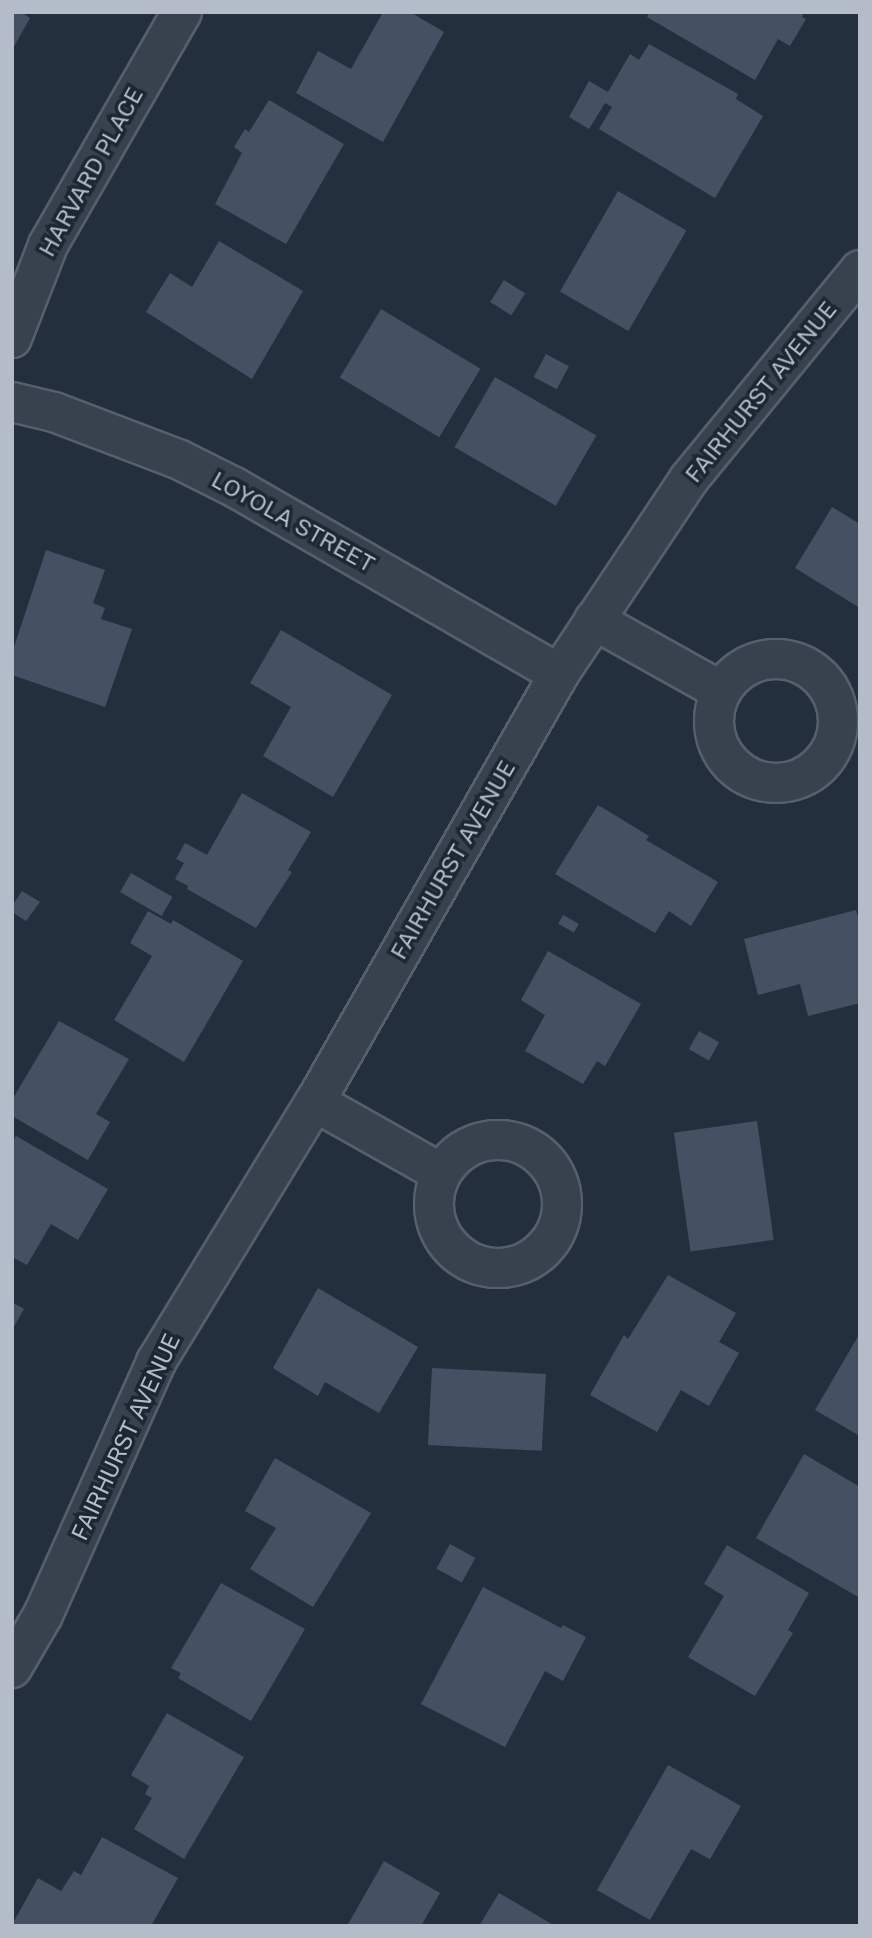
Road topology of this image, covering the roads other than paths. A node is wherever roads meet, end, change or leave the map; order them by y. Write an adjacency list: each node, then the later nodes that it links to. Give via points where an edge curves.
1 (182, 12): 3 (street, HARVARD PLACE, via 48,245)
2 (860, 270): 5 (street, FAIRHURST AVENUE, via 689,479)
3 (12, 338)
4 (12, 402): 6 (street, LOYOLA STREET, via 54,412 178,459)
5 (594, 620): 6 (street, FAIRHURST AVENUE); 7 (street)
6 (559, 674): 8 (street, FAIRHURST AVENUE)
7 (721, 691)
8 (314, 1102): 9 (street); 10 (street, FAIRHURST AVENUE, via 156,1362 43,1615)
9 (441, 1172)
10 (12, 1668)

